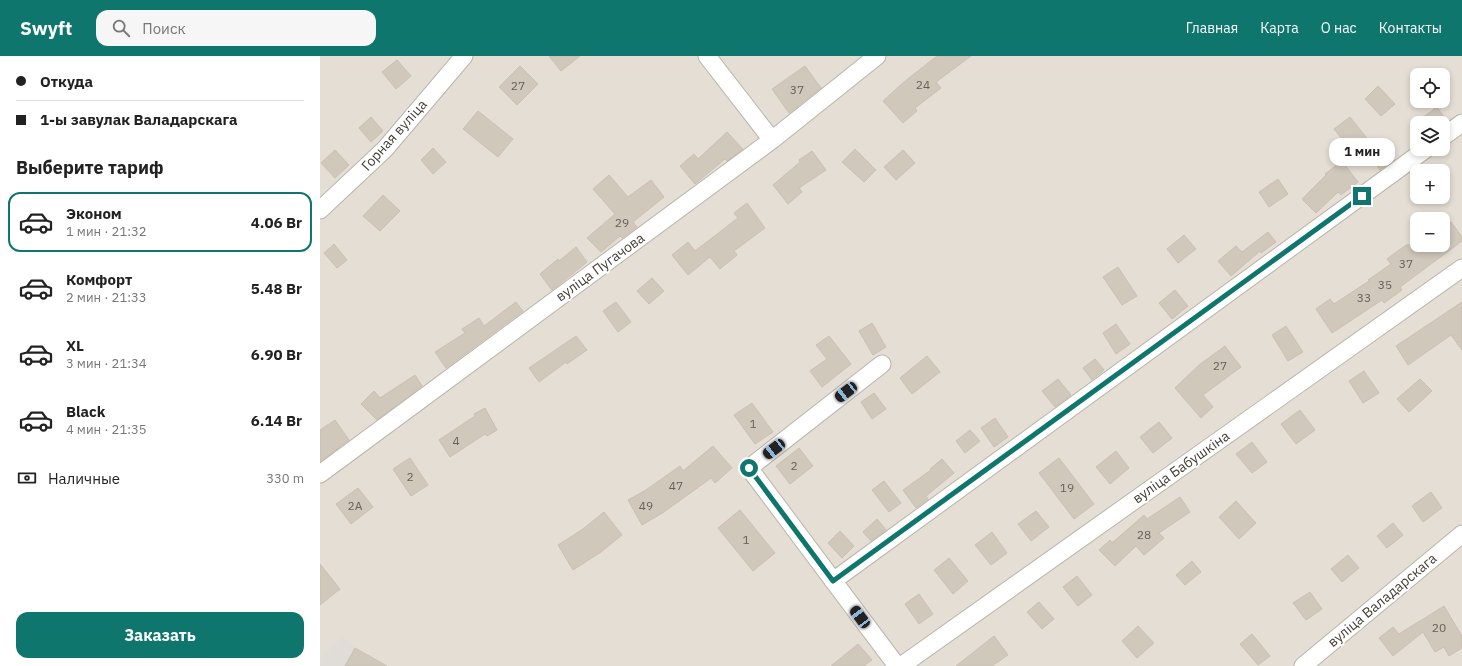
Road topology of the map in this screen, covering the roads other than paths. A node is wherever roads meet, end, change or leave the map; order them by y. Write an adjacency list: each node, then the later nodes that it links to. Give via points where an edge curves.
1 (464, 56): 8 (street, Горная вуліца, via 385,149)
2 (707, 56): 6 (street)
3 (877, 56): 6 (street, вуліца Пугачова)
4 (1462, 123): 5 (street)
5 (1450, 132)
6 (772, 140): 11 (street, вуліца Пугачова)
7 (1416, 156): 13 (street)
8 (320, 210)
9 (1462, 268): 15 (street, вуліца Бабушкіна)
10 (882, 364): 13 (street, via 749,468)
11 (320, 474)
12 (1462, 534): 16 (street, вуліца Валадарскага)
13 (833, 581): 14 (street)
14 (897, 666)
15 (901, 666)
16 (1303, 666)

